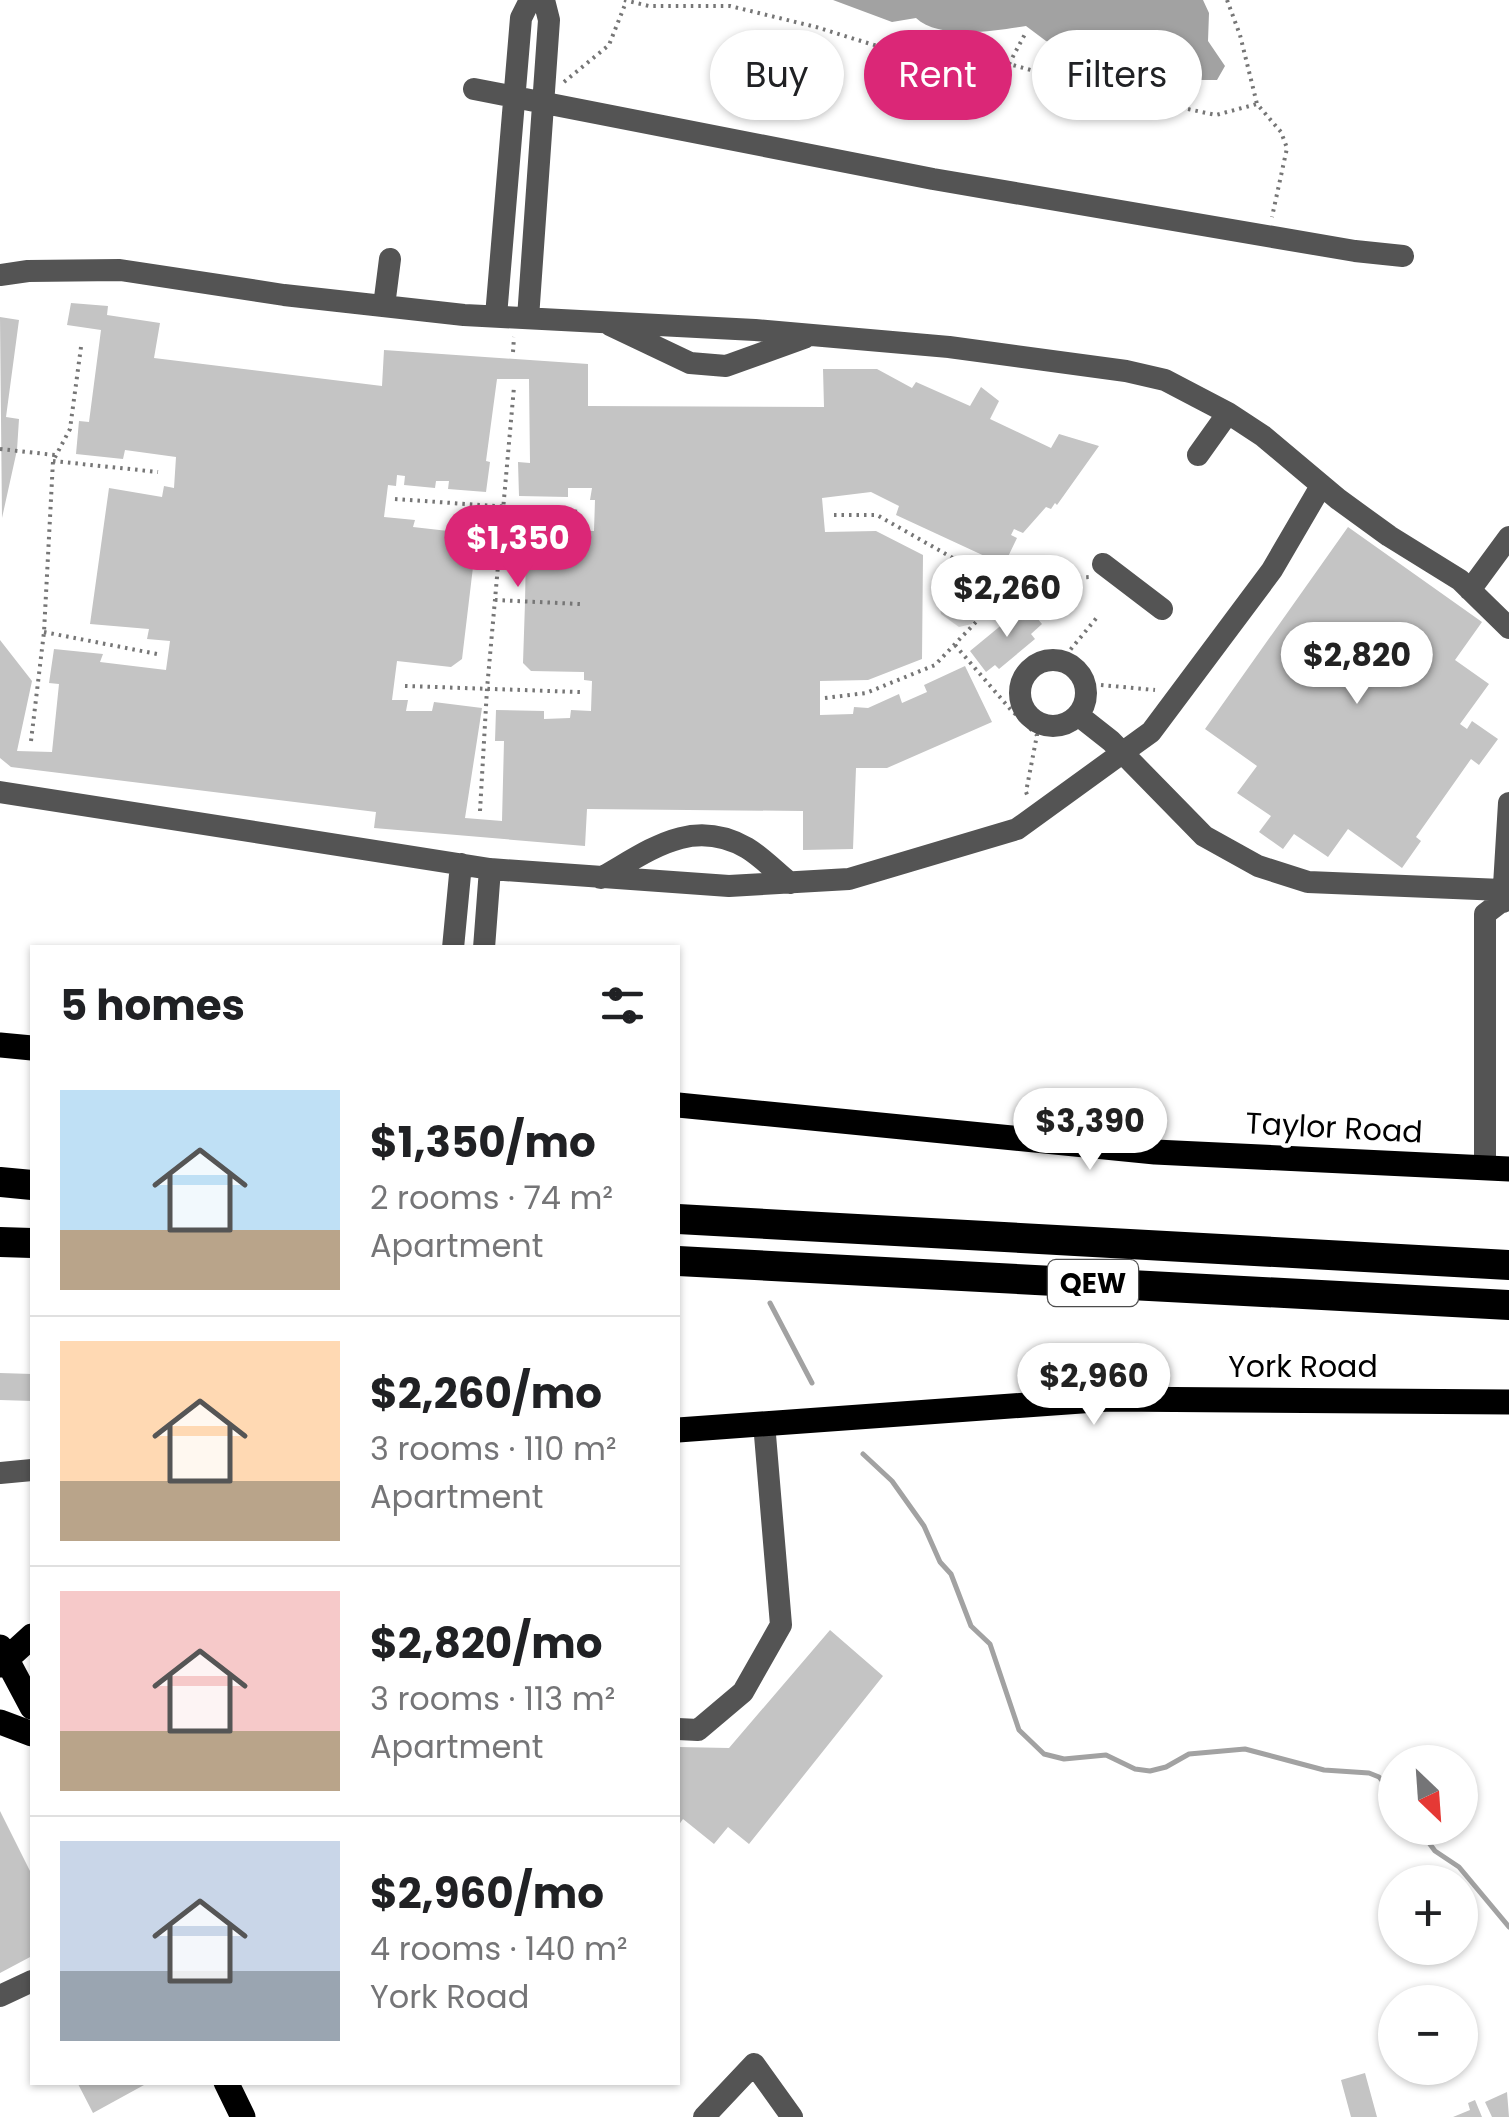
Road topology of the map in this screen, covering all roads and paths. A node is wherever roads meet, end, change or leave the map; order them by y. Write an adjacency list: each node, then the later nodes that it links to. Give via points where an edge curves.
1 (530, 0): 11 (street, via 522,18)
2 (544, 0): 12 (street, via 549,20)
3 (1227, 0): 13 (path)
4 (625, 1): 6 (path, via 730,6); 9 (path, via 610,46)
5 (1025, 34): 7 (path)
6 (864, 42)
7 (1012, 58)
8 (1012, 65): 13 (path, via 1216,115)
9 (561, 84)
10 (474, 89): 11 (street)
11 (515, 96): 12 (street); 19 (street)
12 (543, 102): 14 (street); 20 (street)
13 (1257, 104): 14 (path, via 1288,148)
14 (1268, 236): 15 (street)
15 (1404, 256)
16 (390, 259): 18 (street)
17 (0, 274): 18 (street, via 120,270)
18 (384, 306): 19 (street)
19 (496, 316): 20 (street)
20 (528, 318): 21 (street)
21 (602, 321): 22 (street); 22 (street, via 690,363 726,366)
22 (814, 335): 25 (street, via 1126,371 1165,380)
23 (81, 347): 28 (path, via 70,429)
24 (514, 387): 32 (path)
25 (1228, 413): 27 (street); 30 (street)
26 (0, 448): 28 (path)
27 (1198, 455)
28 (55, 458): 29 (path); 44 (path)
29 (158, 472)
30 (1321, 486): 38 (street); 57 (street, via 1262,584 1151,732)
31 (395, 500): 32 (path)
32 (504, 506): 33 (path); 39 (path)
33 (580, 512)
34 (834, 514): 37 (path, via 876,515 996,582)
35 (1509, 537): 38 (street)
36 (1102, 570): 37 (path); 41 (street)
37 (1014, 581): 45 (path)
38 (1470, 590): 43 (street)
39 (495, 600): 40 (path); 50 (path)
40 (580, 604)
41 (1162, 609)
42 (1100, 615): 47 (path)
43 (1509, 628)
44 (44, 632): 46 (path); 56 (path)
45 (955, 644): 53 (path, via 935,665 866,693); 54 (path)
46 (157, 654)
47 (1061, 661): 54 (street, via 1032,667); 55 (street, via 1085,683)
48 (1101, 684): 51 (path)
49 (406, 686): 50 (path)
50 (487, 689): 52 (path); 60 (path)
51 (1155, 690)
52 (580, 692)
53 (825, 698)
54 (1016, 707): 55 (street, via 1041,724 1061,726); 61 (path, via 1037,735 1026,792)
55 (1078, 715): 57 (street)
56 (31, 741)
57 (1121, 754): 61 (street); 66 (street, via 1204,836 1258,866 1308,882)
58 (0, 792): 62 (street)
59 (1509, 802): 66 (street)
60 (480, 810)
61 (1036, 816): 65 (street, via 978,844 849,880)
62 (461, 864): 63 (street); 67 (street)
63 (490, 868): 64 (street); 68 (street)
64 (601, 878): 65 (street); 65 (street, via 664,842 698,832 746,847)
65 (790, 883)
66 (1504, 900): 72 (street, via 1485,914 1488,1126)
67 (453, 945)
68 (484, 945)
69 (0, 1045): 70 (main road)
70 (30, 1048)
71 (680, 1105): 72 (main road, Taylor Road, via 1155,1152)
72 (1497, 1168)
73 (0, 1182): 74 (highway)
74 (30, 1184)
75 (0, 1200): 76 (highway)
76 (30, 1200)
77 (680, 1219): 83 (highway, QEW)
78 (0, 1242): 79 (highway)
79 (30, 1243)
80 (30, 1252): 81 (highway)
81 (0, 1253)
82 (680, 1261): 84 (highway, QEW)
83 (1509, 1265)
84 (1474, 1303): 85 (highway, QEW); 86 (street)
85 (1509, 1305)
86 (1509, 1314)
87 (1509, 1402): 88 (main road, York Road, via 1108,1399)
88 (764, 1423): 89 (main road, York Road); 96 (street, via 781,1625 743,1692 698,1730)
89 (680, 1430)
90 (30, 1470): 91 (street)
91 (0, 1472)
92 (30, 1637): 93 (main road)
93 (2, 1658): 94 (main road)
94 (30, 1703)
95 (0, 1722): 97 (main road)
96 (680, 1729)
97 (30, 1733)
98 (30, 1982): 99 (street)
99 (0, 1996)
100 (228, 2085): 101 (main road)
101 (244, 2117)
102 (704, 2117): 103 (street, via 754,2064)
103 (792, 2117)

